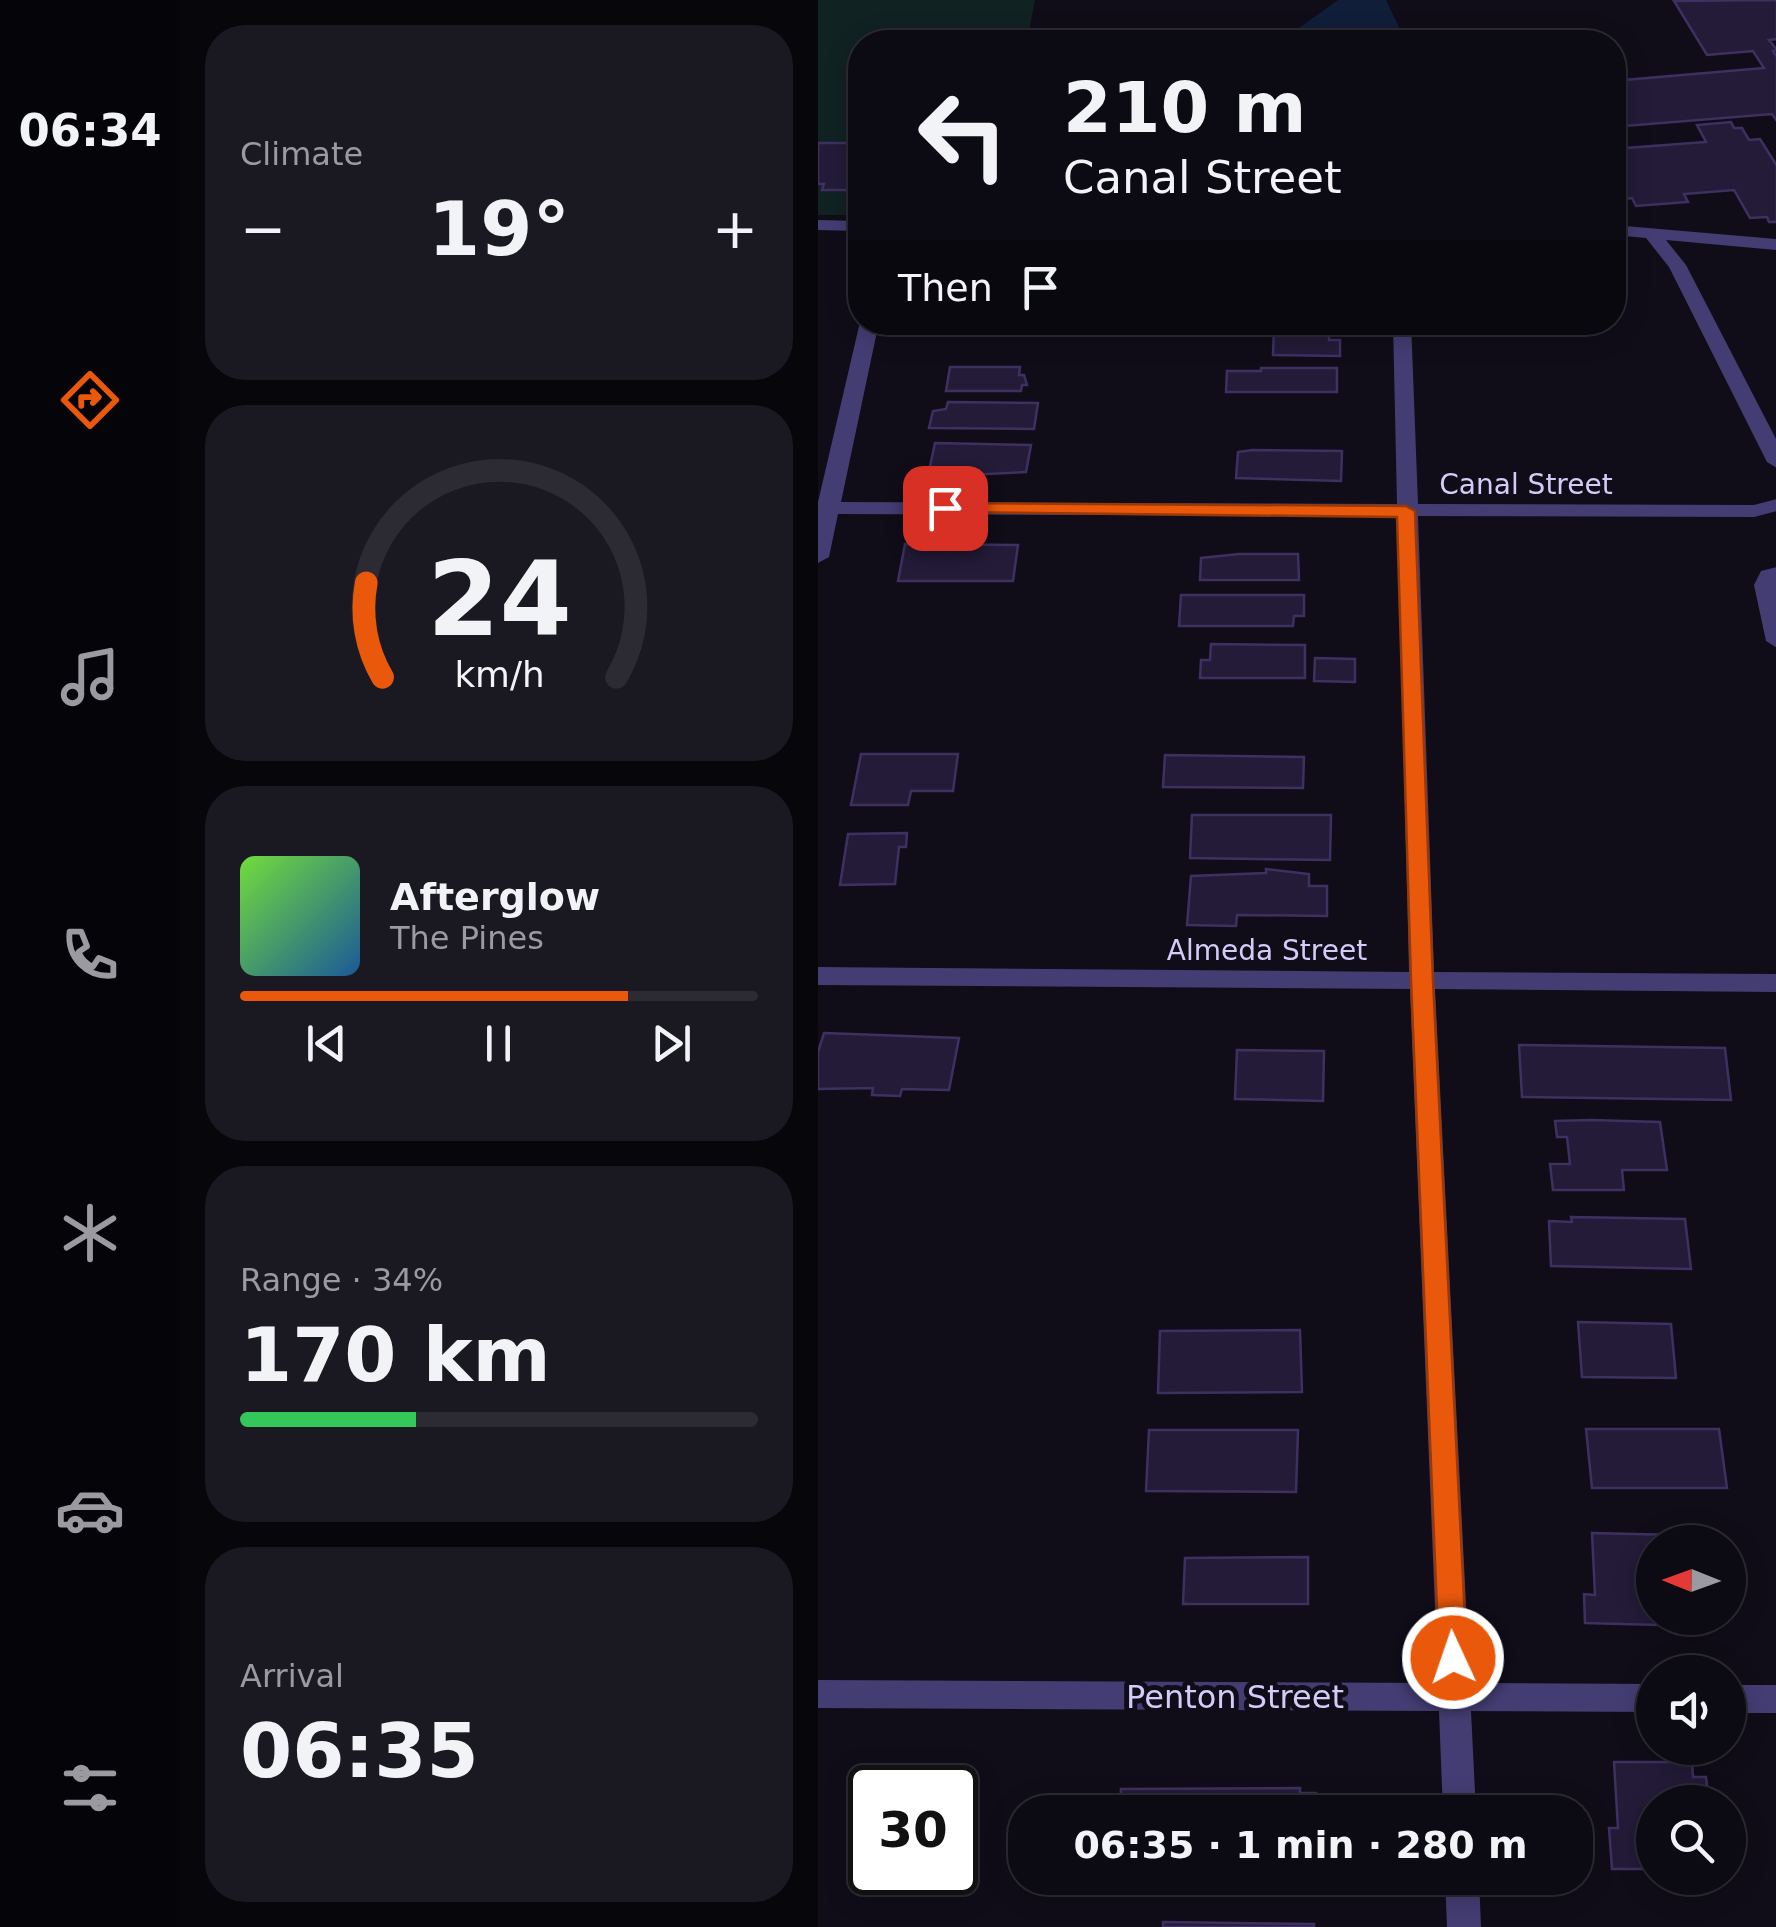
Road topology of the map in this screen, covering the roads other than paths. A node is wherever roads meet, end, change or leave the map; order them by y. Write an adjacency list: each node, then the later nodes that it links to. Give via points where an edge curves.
1 (818, 226): 2 (street)
2 (848, 226)
3 (1626, 231): 4 (street)
4 (1650, 232): 5 (street); 8 (street, via 1678,266)
5 (1776, 245)
6 (867, 335): 10 (street)
7 (1402, 335): 11 (street)
8 (1776, 462)
9 (1776, 505): 11 (street, Canal Street, via 1754,512)
10 (824, 508): 11 (street, Canal Street); 12 (street)
11 (1406, 511): 16 (street)
12 (818, 557)
13 (1776, 573): 14 (street, via 1765,585)
14 (1776, 641)
15 (818, 976): 16 (street, Almeda Street)
16 (1422, 981): 17 (street, Almeda Street); 19 (street)
17 (1776, 983)
18 (818, 1694): 19 (street, Penton Street)
19 (1455, 1698): 20 (street, Penton Street); 23 (street)
20 (1636, 1698)
21 (1746, 1699): 22 (street)
22 (1776, 1699)
23 (1459, 1795)
24 (1463, 1895): 25 (street)
25 (1464, 1927)

